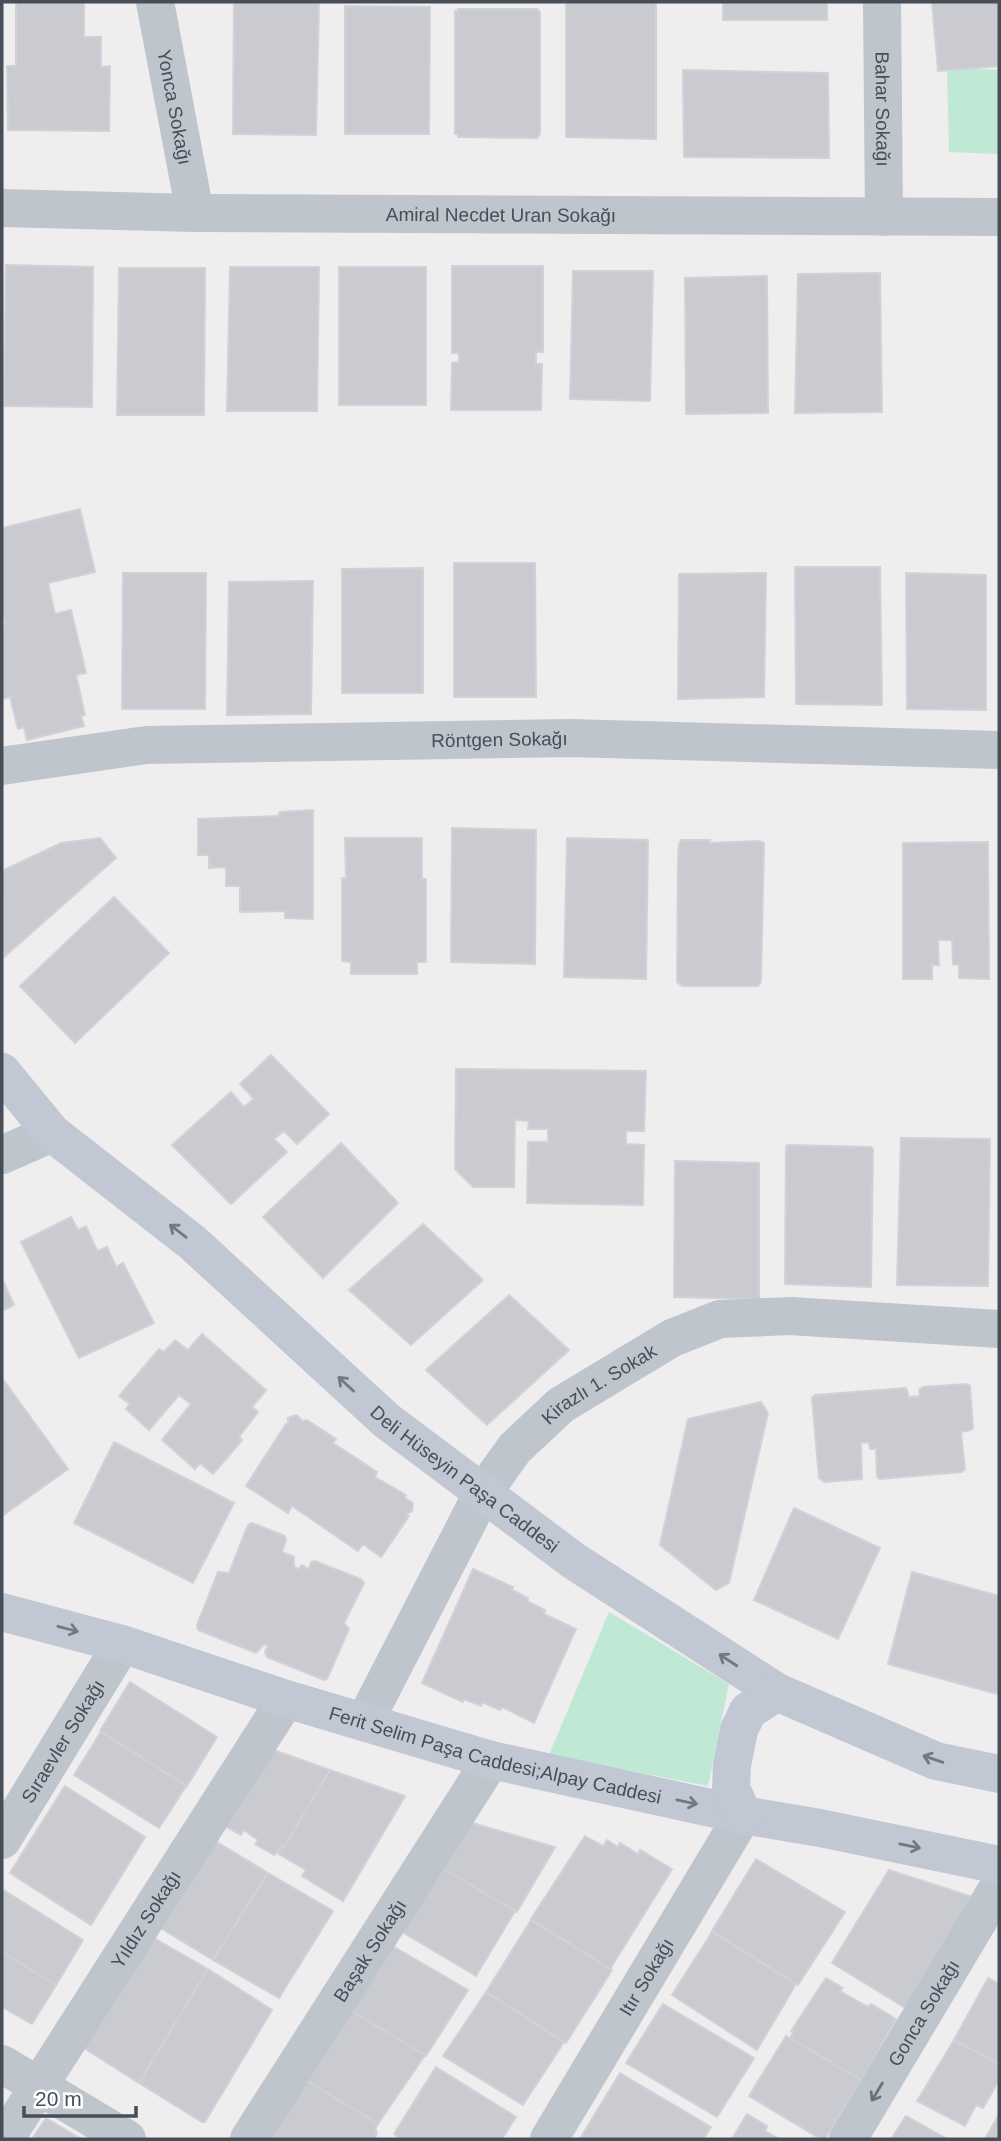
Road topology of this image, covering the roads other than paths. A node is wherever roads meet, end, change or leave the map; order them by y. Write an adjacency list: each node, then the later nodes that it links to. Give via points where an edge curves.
1 (155, 2): 4 (street, Yonca Sokağı)
2 (881, 2): 5 (street, Bahar Sokağı)
3 (2, 208): 4 (street, Amiral Necdet Uran Sokağı)
4 (195, 213): 5 (street, Amiral Necdet Uran Sokağı)
5 (884, 217): 6 (street, Amiral Necdet Uran Sokağı)
6 (999, 217)
7 (999, 750): 8 (street, Röntgen Sokağı, via 570,738 173,744)
8 (2, 766)
9 (2, 1072): 10 (main road, Deli Hüseyin Paşa Caddesi)
10 (52, 1133): 11 (street); 13 (main road, Deli Hüseyin Paşa Caddesi, one-way to 10, via 387,1421 193,1243)
11 (2, 1155)
12 (999, 1329): 13 (street, Kirazlı 1. Sokak, via 790,1316 720,1319 673,1338 561,1405 515,1448)
13 (482, 1494): 16 (main road, Deli Hüseyin Paşa Caddesi, one-way to 13, via 574,1561); 18 (street, Kirazlı 1. Sokak)
14 (2, 1612): 15 (main road, Ferit Selim Paşa Caddesi;Alpay Caddesi, one-way to 15)
15 (122, 1644): 17 (main road, Ferit Selim Paşa Caddesi;Alpay Caddesi); 22 (street, Sıraevler Sokağı)
16 (777, 1692): 20 (main road, Deli Hüseyin Paşa Caddesi, one-way to 16, via 936,1761); 21 (main road, via 748,1711 739,1730 731,1788)
17 (286, 1699): 18 (main road, Ferit Selim Paşa Caddesi;Alpay Caddesi); 26 (street, Yıldız Sokağı)
18 (365, 1721): 19 (main road, Ferit Selim Paşa Caddesi;Alpay Caddesi)
19 (491, 1760): 21 (main road, Ferit Selim Paşa Caddesi;Alpay Caddesi, one-way to 21); 29 (street, Başak Sokağı)
20 (999, 1774)
21 (743, 1815): 23 (main road, Ferit Selim Paşa Caddesi;Alpay Caddesi, one-way to 23); 30 (street, Itır Sokağı)
22 (2, 1840)
23 (999, 1865)
24 (999, 1886): 31 (street, Gonca Sokağı, one-way to 31)
25 (2, 2064): 26 (street)
26 (39, 2087): 27 (street, Yıldız Sokağı); 28 (street)
27 (5, 2139)
28 (127, 2139)
29 (249, 2139)
30 (549, 2139)
31 (848, 2139)

